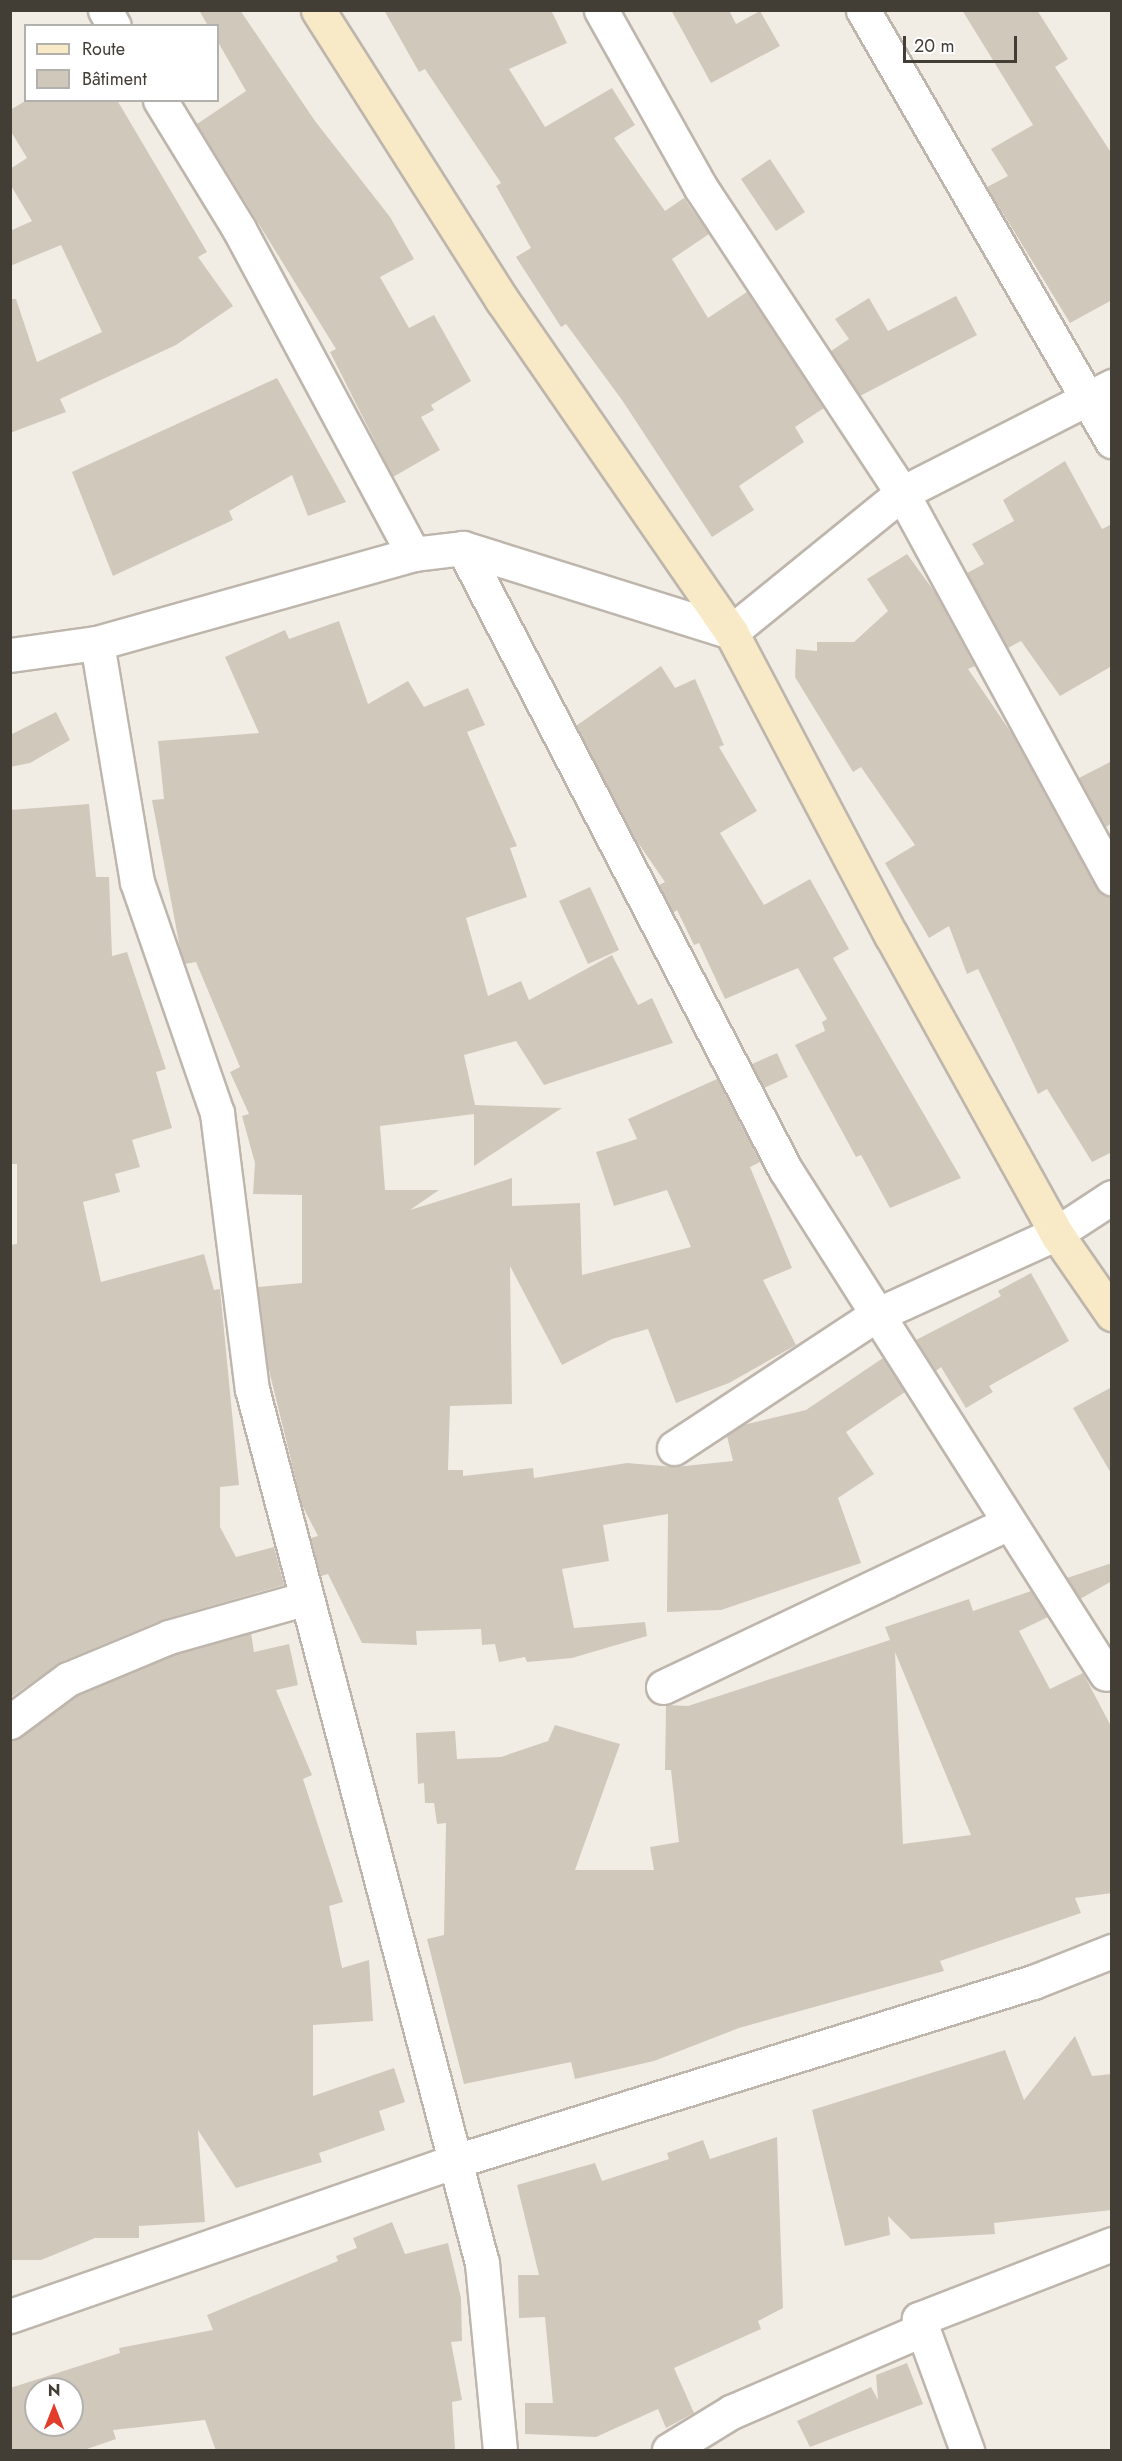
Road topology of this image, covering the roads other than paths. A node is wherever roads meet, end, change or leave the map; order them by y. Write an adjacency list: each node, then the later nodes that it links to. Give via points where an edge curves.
1 (105, 10): 5 (street)
2 (602, 10): 9 (street, via 701,188)
3 (863, 10): 7 (street)
4 (327, 14): 12 (street, via 502,300)
5 (113, 24)
6 (161, 102): 11 (street, via 239,229)
7 (1100, 393): 8 (street); 9 (street)
8 (1112, 441)
9 (902, 493): 12 (street); 15 (street)
10 (463, 548): 11 (street); 12 (street); 19 (street, via 785,1168)
11 (413, 554): 13 (street)
12 (731, 632): 17 (street, via 891,935)
13 (97, 643): 14 (street); 22 (street, via 137,882 217,1113 252,1389)
14 (16, 659)
15 (1112, 878)
16 (1112, 1197): 17 (street)
17 (1057, 1233): 18 (street); 19 (street)
18 (1112, 1314)
19 (874, 1316): 20 (street); 21 (street)
20 (674, 1448)
21 (1007, 1524): 23 (street); 24 (street)
22 (307, 1598): 25 (street, via 169,1637 68,1678); 27 (street)
23 (1106, 1674)
24 (663, 1687)
25 (10, 1722)
26 (1112, 1951): 27 (street, via 1033,1982)
27 (459, 2160): 29 (street); 31 (street, via 482,2263)
28 (1112, 2244): 30 (street)
29 (10, 2316)
30 (919, 2319): 32 (street, via 919,2331 731,2412); 33 (street)
31 (500, 2451)
32 (669, 2451)
33 (967, 2451)

